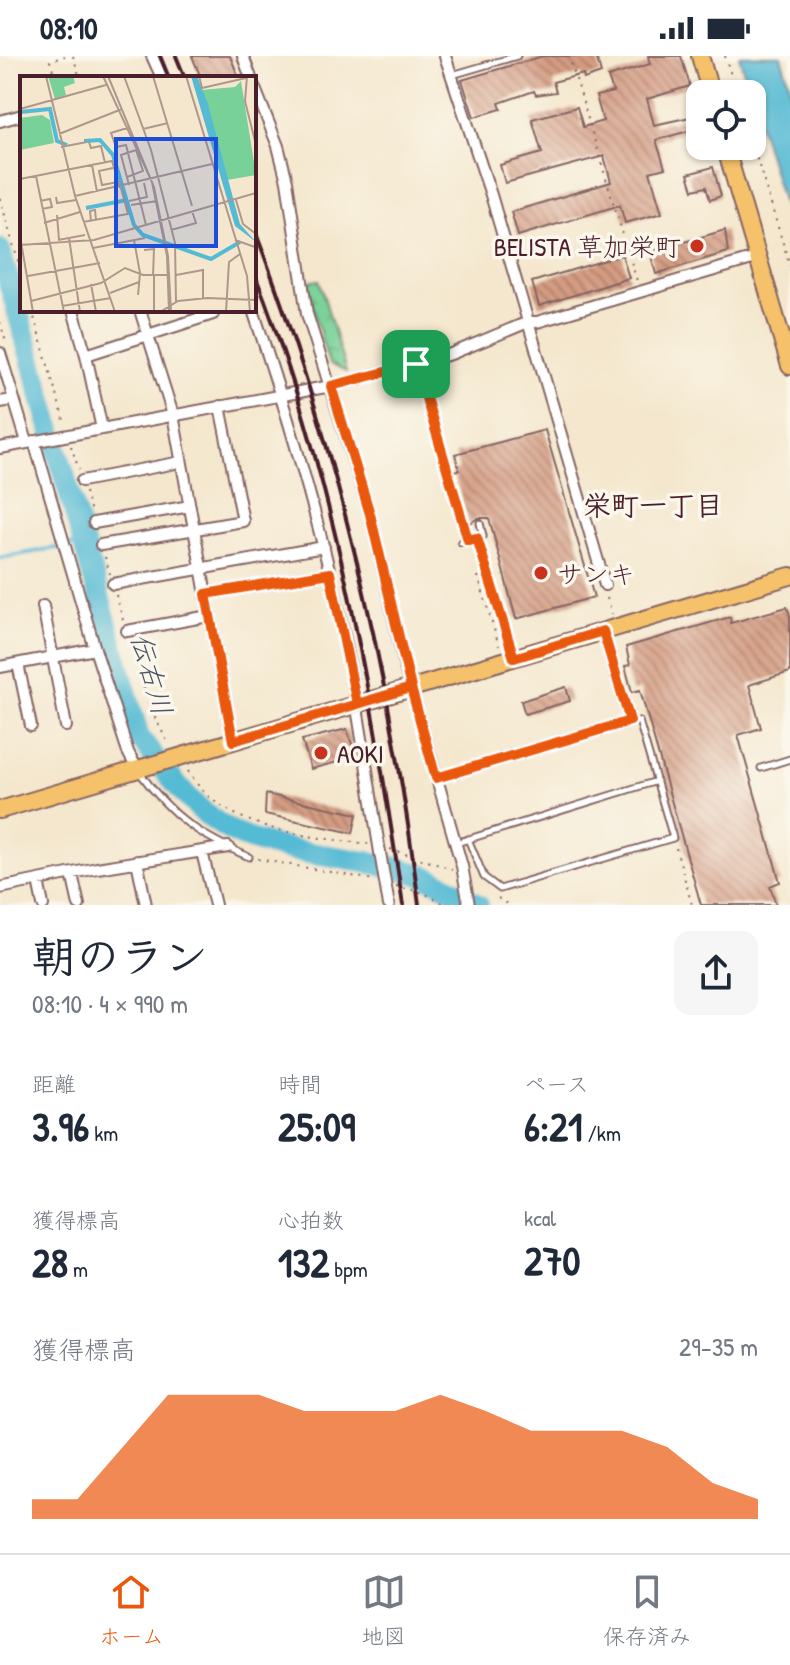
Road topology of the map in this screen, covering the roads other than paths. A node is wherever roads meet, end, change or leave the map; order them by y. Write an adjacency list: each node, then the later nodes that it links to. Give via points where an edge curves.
1 (152, 56): 7 (street)
2 (243, 56): 8 (street)
3 (445, 56): 6 (street)
4 (517, 56): 6 (lane)
5 (700, 56): 9 (main road)
6 (451, 75): 19 (street)
7 (161, 76)
8 (250, 76)
9 (707, 80)
10 (256, 91): 24 (street, via 287,181 307,314)
11 (20, 116): 12 (street)
12 (0, 121)
13 (729, 160): 14 (main road)
14 (759, 257): 19 (street); 23 (main road)
15 (74, 312): 21 (street)
16 (141, 312): 20 (street)
17 (212, 312): 20 (street)
18 (254, 312): 25 (street)
19 (528, 322): 24 (street, via 451,354); 47 (street)
20 (147, 336): 21 (street); 29 (street)
21 (86, 355): 30 (street)
22 (1, 358): 26 (street)
23 (790, 366)
24 (331, 386): 25 (street); 58 (street, via 376,539)
25 (282, 395): 28 (street); 42 (street)
26 (13, 400): 27 (street); 31 (street)
27 (0, 402)
28 (220, 406): 29 (street); 38 (street, via 243,521)
29 (173, 415): 30 (street); 33 (street)
30 (102, 429): 31 (street)
31 (33, 441): 32 (street); 53 (street)
32 (0, 448)
33 (181, 462): 34 (street); 35 (street)
34 (82, 481)
35 (190, 506): 36 (street); 38 (street)
36 (94, 523)
37 (480, 523): 39 (lane, via 483,536)
38 (194, 530): 41 (street); 43 (street)
39 (477, 538): 40 (lane); 54 (lane)
40 (461, 542)
41 (101, 545)
42 (324, 547): 43 (street); 44 (street)
43 (201, 569): 46 (street); 48 (street)
44 (330, 573): 48 (street); 59 (street)
45 (790, 576): 52 (main road)
46 (113, 584)
47 (605, 585)
48 (206, 594): 50 (street)
49 (43, 606): 55 (street)
50 (209, 616): 51 (street); 63 (street)
51 (127, 631)
52 (603, 631): 54 (main road); 60 (street)
53 (95, 649): 55 (street); 66 (street)
54 (507, 653): 58 (main road)
55 (53, 656): 56 (street); 62 (street)
56 (18, 664): 57 (street); 61 (street)
57 (0, 667)
58 (411, 688): 59 (main road); 67 (street)
59 (357, 704): 63 (main road); 83 (street)
60 (630, 721): 67 (street); 68 (lane, via 639,721)
61 (31, 726)
62 (66, 726)
63 (233, 741): 66 (main road)
64 (790, 759): 65 (lane)
65 (761, 768)
66 (137, 769): 69 (main road); 72 (lane, via 186,824)
67 (436, 778): 71 (street)
68 (657, 781): 70 (lane); 70 (lane, via 673,838 500,889 484,877)
69 (0, 810)
70 (468, 839): 71 (lane)
71 (455, 844): 84 (street)
72 (228, 847): 73 (street); 74 (lane)
73 (202, 852): 75 (street); 82 (street)
74 (249, 857)
75 (137, 861): 76 (street); 81 (street)
76 (72, 874): 77 (street); 80 (street)
77 (38, 881): 78 (street); 79 (street)
78 (0, 888)
79 (43, 905)
80 (79, 905)
81 (146, 905)
82 (215, 905)
83 (389, 905)
84 (469, 905)

